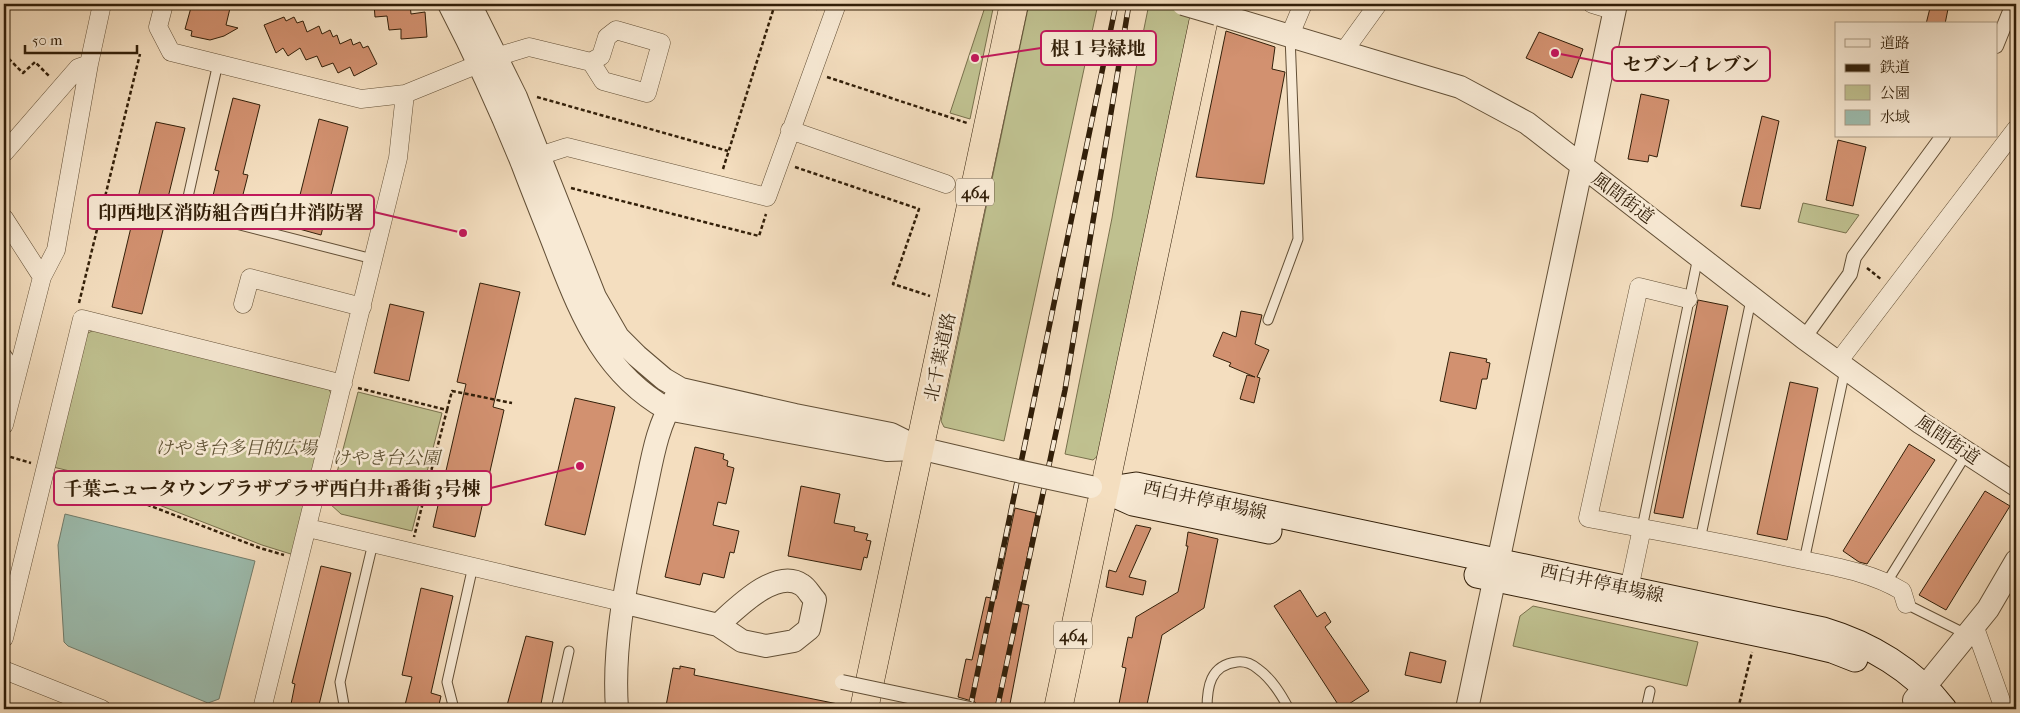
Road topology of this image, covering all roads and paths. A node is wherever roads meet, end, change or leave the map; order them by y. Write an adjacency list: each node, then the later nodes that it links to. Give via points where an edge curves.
1 (102, 4): 23 (street)
2 (164, 4): 22 (street, via 158,27 171,52)
3 (449, 4): 20 (street)
4 (470, 4): 20 (street)
5 (776, 4): 32 (path)
6 (836, 4): 24 (street)
7 (1014, 4): 64 (highway, 北千葉道路 / 464, via 936,380)
8 (1184, 4): 14 (street, 風間街道, bridge)
9 (1303, 4): 15 (street)
10 (1378, 4): 17 (street)
11 (1592, 4): 13 (street)
12 (2013, 4): 16 (street)
13 (1616, 7): 36 (street)
14 (1212, 9): 15 (street, 風間街道); 70 (highway, 464)
15 (1290, 35): 17 (street, 風間街道); 53 (lane, via 1298,239)
16 (1998, 41)
17 (1344, 51): 36 (street, 風間街道, via 1460,87 1527,123)
18 (4, 54): 25 (path, via 23,73 35,62)
19 (140, 54): 50 (path)
20 (487, 61): 21 (street, via 529,47); 26 (street); 34 (street, via 516,97); 61 (street, via 496,99 587,325 602,350 624,375 652,401)
21 (591, 62)
22 (218, 63): 26 (street, via 361,99); 44 (lane, via 186,206 189,212)
23 (89, 64): 25 (street, via 78,68); 45 (street, via 56,250)
24 (812, 72): 28 (path); 30 (street)
25 (61, 88): 33 (street)
26 (405, 94): 44 (street, via 398,158)
27 (530, 96): 32 (path)
28 (971, 125)
29 (2016, 129): 46 (street)
30 (790, 130): 35 (street); 37 (street)
31 (1942, 138): 43 (street)
32 (728, 151): 38 (path)
33 (4, 153)
34 (538, 156): 38 (street, via 567,147); 59 (street, via 604,314 618,336 637,356 664,379)
35 (780, 162): 40 (street); 48 (path, via 919,209 893,284)
36 (1582, 167): 42 (street, 風間街道); 80 (street)
37 (946, 184)
38 (718, 185): 40 (street)
39 (565, 188): 40 (path, via 759,236)
40 (767, 197)
41 (4, 218): 45 (street)
42 (1698, 255): 47 (street, 風間街道); 49 (lane)
43 (1854, 257): 46 (path); 54 (street, via 1850,274)
44 (373, 259): 52 (street)
45 (42, 277): 57 (street)
46 (1894, 289): 56 (street)
47 (1752, 297): 54 (street, 風間街道); 74 (lane)
48 (936, 298)
49 (1688, 299): 72 (lane); 72 (street, via 1639,287 1588,518)
50 (80, 303)
51 (243, 304): 52 (street, via 250,278)
52 (362, 307): 58 (street)
53 (1268, 320)
54 (1804, 338): 56 (street, 風間街道)
55 (4, 351): 57 (lane)
56 (1842, 365): 65 (street, 風間街道, via 1920,423); 77 (lane)
57 (17, 370): 63 (street)
58 (349, 386): 62 (path); 71 (street); 87 (street, via 82,319)
59 (681, 388): 61 (street); 64 (street, via 891,434)
60 (512, 403): 62 (path, via 452,391)
61 (667, 409): 64 (street, via 887,450); 83 (street, via 655,447)
62 (446, 410): 73 (path)
63 (4, 425)
64 (926, 450): 70 (street, bridge); 100 (highway, 北千葉道路 / 464)
65 (1967, 453): 69 (street, 風間街道); 81 (lane)
66 (4, 455): 67 (path)
67 (31, 463)
68 (74, 476): 76 (path, via 260,548)
69 (2016, 485)
70 (1098, 489): 80 (main road, 西白井停車場線, via 1136,485); 102 (highway, 464)
71 (308, 528): 75 (street); 95 (street)
72 (1642, 528): 74 (street); 82 (street)
73 (414, 537)
74 (1700, 540): 77 (street)
75 (372, 543): 79 (street); 96 (lane, via 340,682)
76 (290, 556)
77 (1804, 561): 81 (street)
78 (2016, 561): 86 (street, via 1988,609)
79 (473, 566): 83 (street); 97 (lane, via 447,682)
80 (1497, 571): 82 (main road, 西白井停車場線); 93 (main road, 西白井停車場線, via 1832,650 1862,662); 105 (street)
81 (1888, 582): 84 (street, via 1902,591)
82 (1630, 589): 93 (main road, 西白井停車場線, via 1844,636 1882,654)
83 (622, 602): 85 (street); 99 (street, via 615,666)
84 (1906, 604): 86 (lane)
85 (718, 625)
86 (1971, 630): 93 (street); 109 (street)
87 (4, 638)
88 (1753, 647): 107 (path)
89 (570, 651): 98 (lane)
90 (4, 670): 94 (street)
91 (842, 682): 101 (street, bridge)
92 (1650, 691): 106 (lane)
93 (1920, 698): 108 (main road, 西白井停車場線)
94 (102, 709)
95 (262, 709)
96 (343, 709)
97 (454, 709)
98 (556, 709)
99 (617, 709)
100 (864, 709)
101 (970, 709)
102 (1058, 709)
103 (1207, 709): 104 (lane, via 1207,693 1218,668 1244,661 1271,680)
104 (1289, 709)
105 (1467, 709)
106 (1646, 709)
107 (1738, 709)
108 (1944, 709)
109 (2004, 709)

